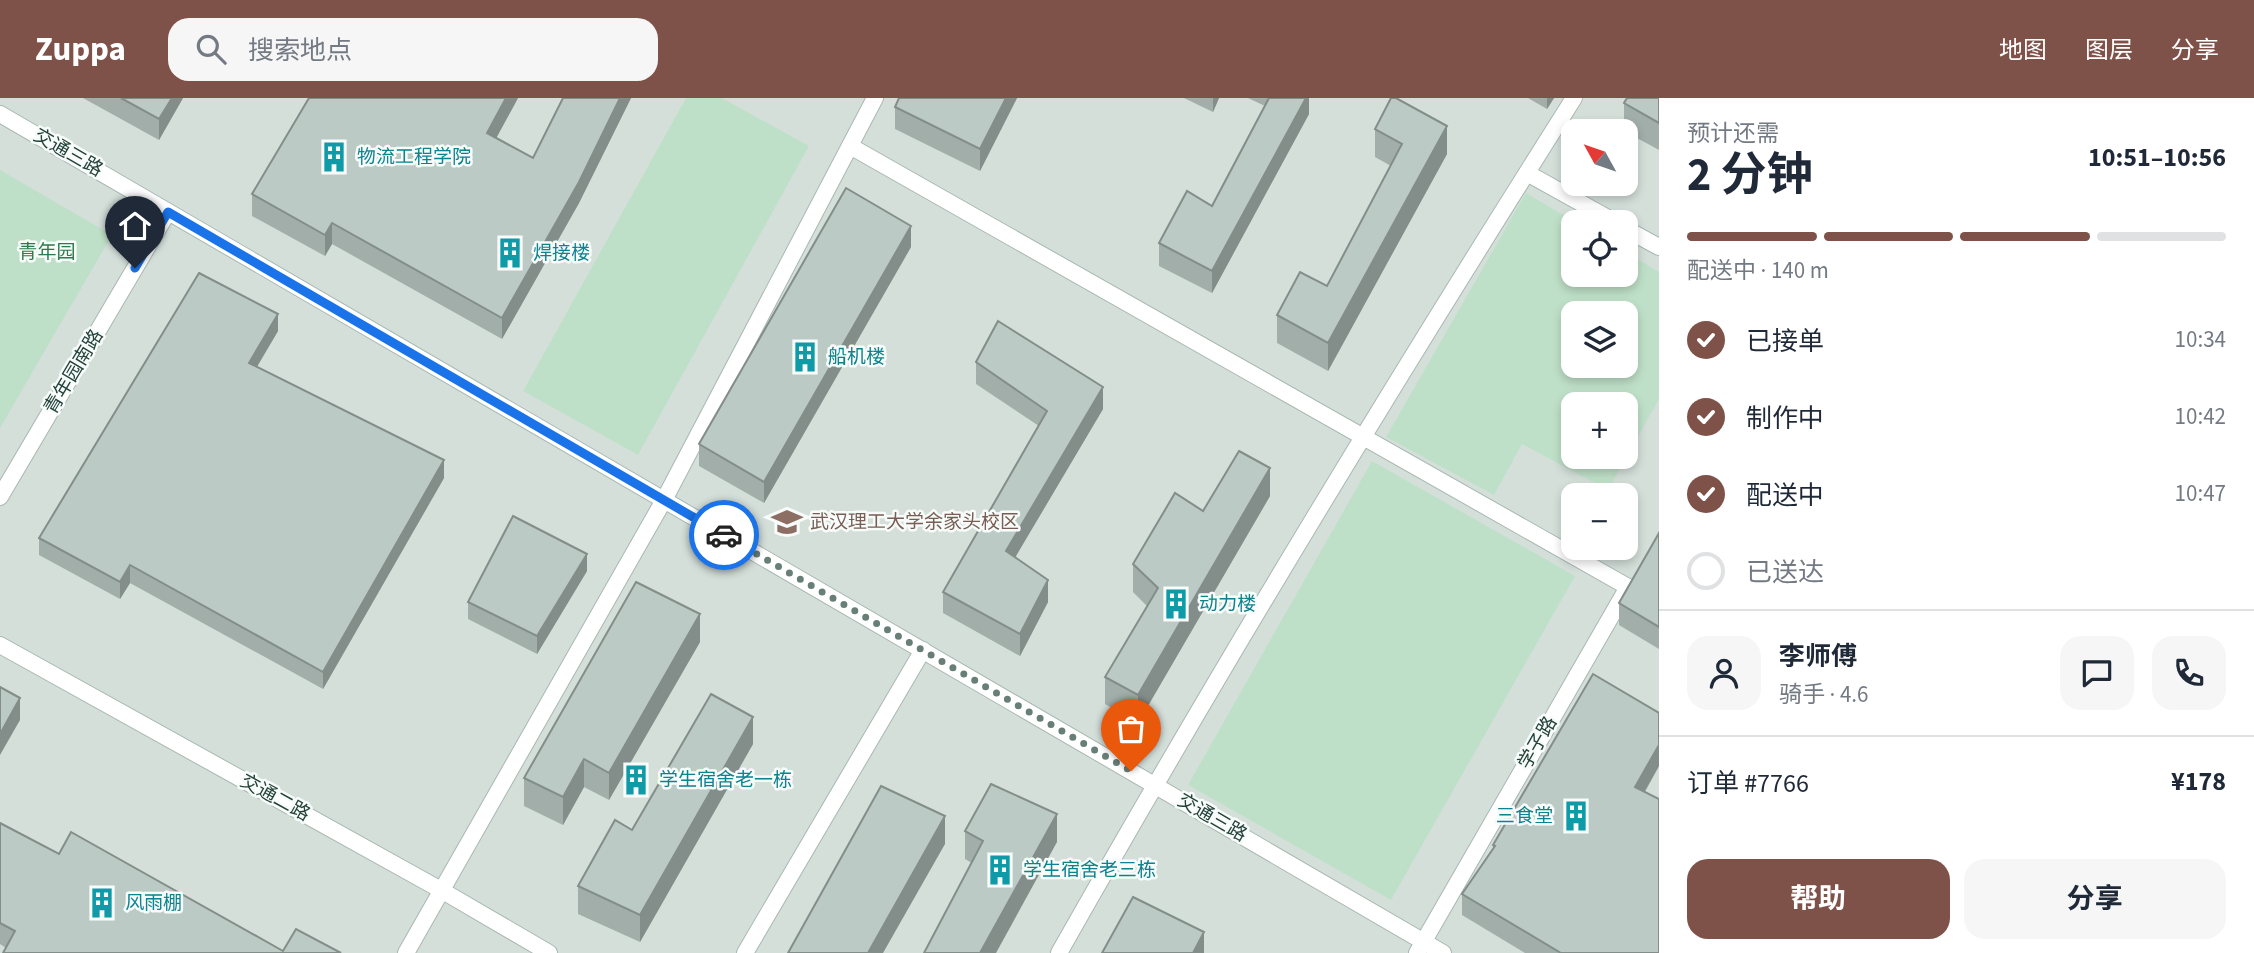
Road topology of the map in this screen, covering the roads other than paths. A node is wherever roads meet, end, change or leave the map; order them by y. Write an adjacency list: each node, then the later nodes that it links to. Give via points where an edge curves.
1 (875, 98): 4 (lane)
2 (1574, 98): 5 (lane)
3 (0, 114): 7 (lane, 交通三路)
4 (850, 146): 10 (lane); 12 (lane)
5 (1527, 173): 6 (lane); 10 (lane)
6 (1593, 210)
7 (168, 212): 11 (lane, 青年园南路); 12 (lane, 交通三路)
8 (1638, 236): 9 (lane)
9 (1659, 247)
10 (1362, 436): 15 (lane); 17 (lane, 学子路, via 1631,582)
11 (0, 497)
12 (664, 500): 14 (lane, 交通三路); 16 (lane)
13 (0, 645): 16 (lane, 交通二路)
14 (923, 650): 15 (lane, 交通三路); 20 (lane)
15 (1154, 785): 17 (lane, 交通三路); 21 (lane)
16 (440, 890): 18 (lane); 19 (lane, 交通二路)
17 (1421, 947): 22 (lane, 交通三路)
18 (406, 953)
19 (548, 953)
20 (745, 953)
21 (1059, 953)
22 (1443, 953)

